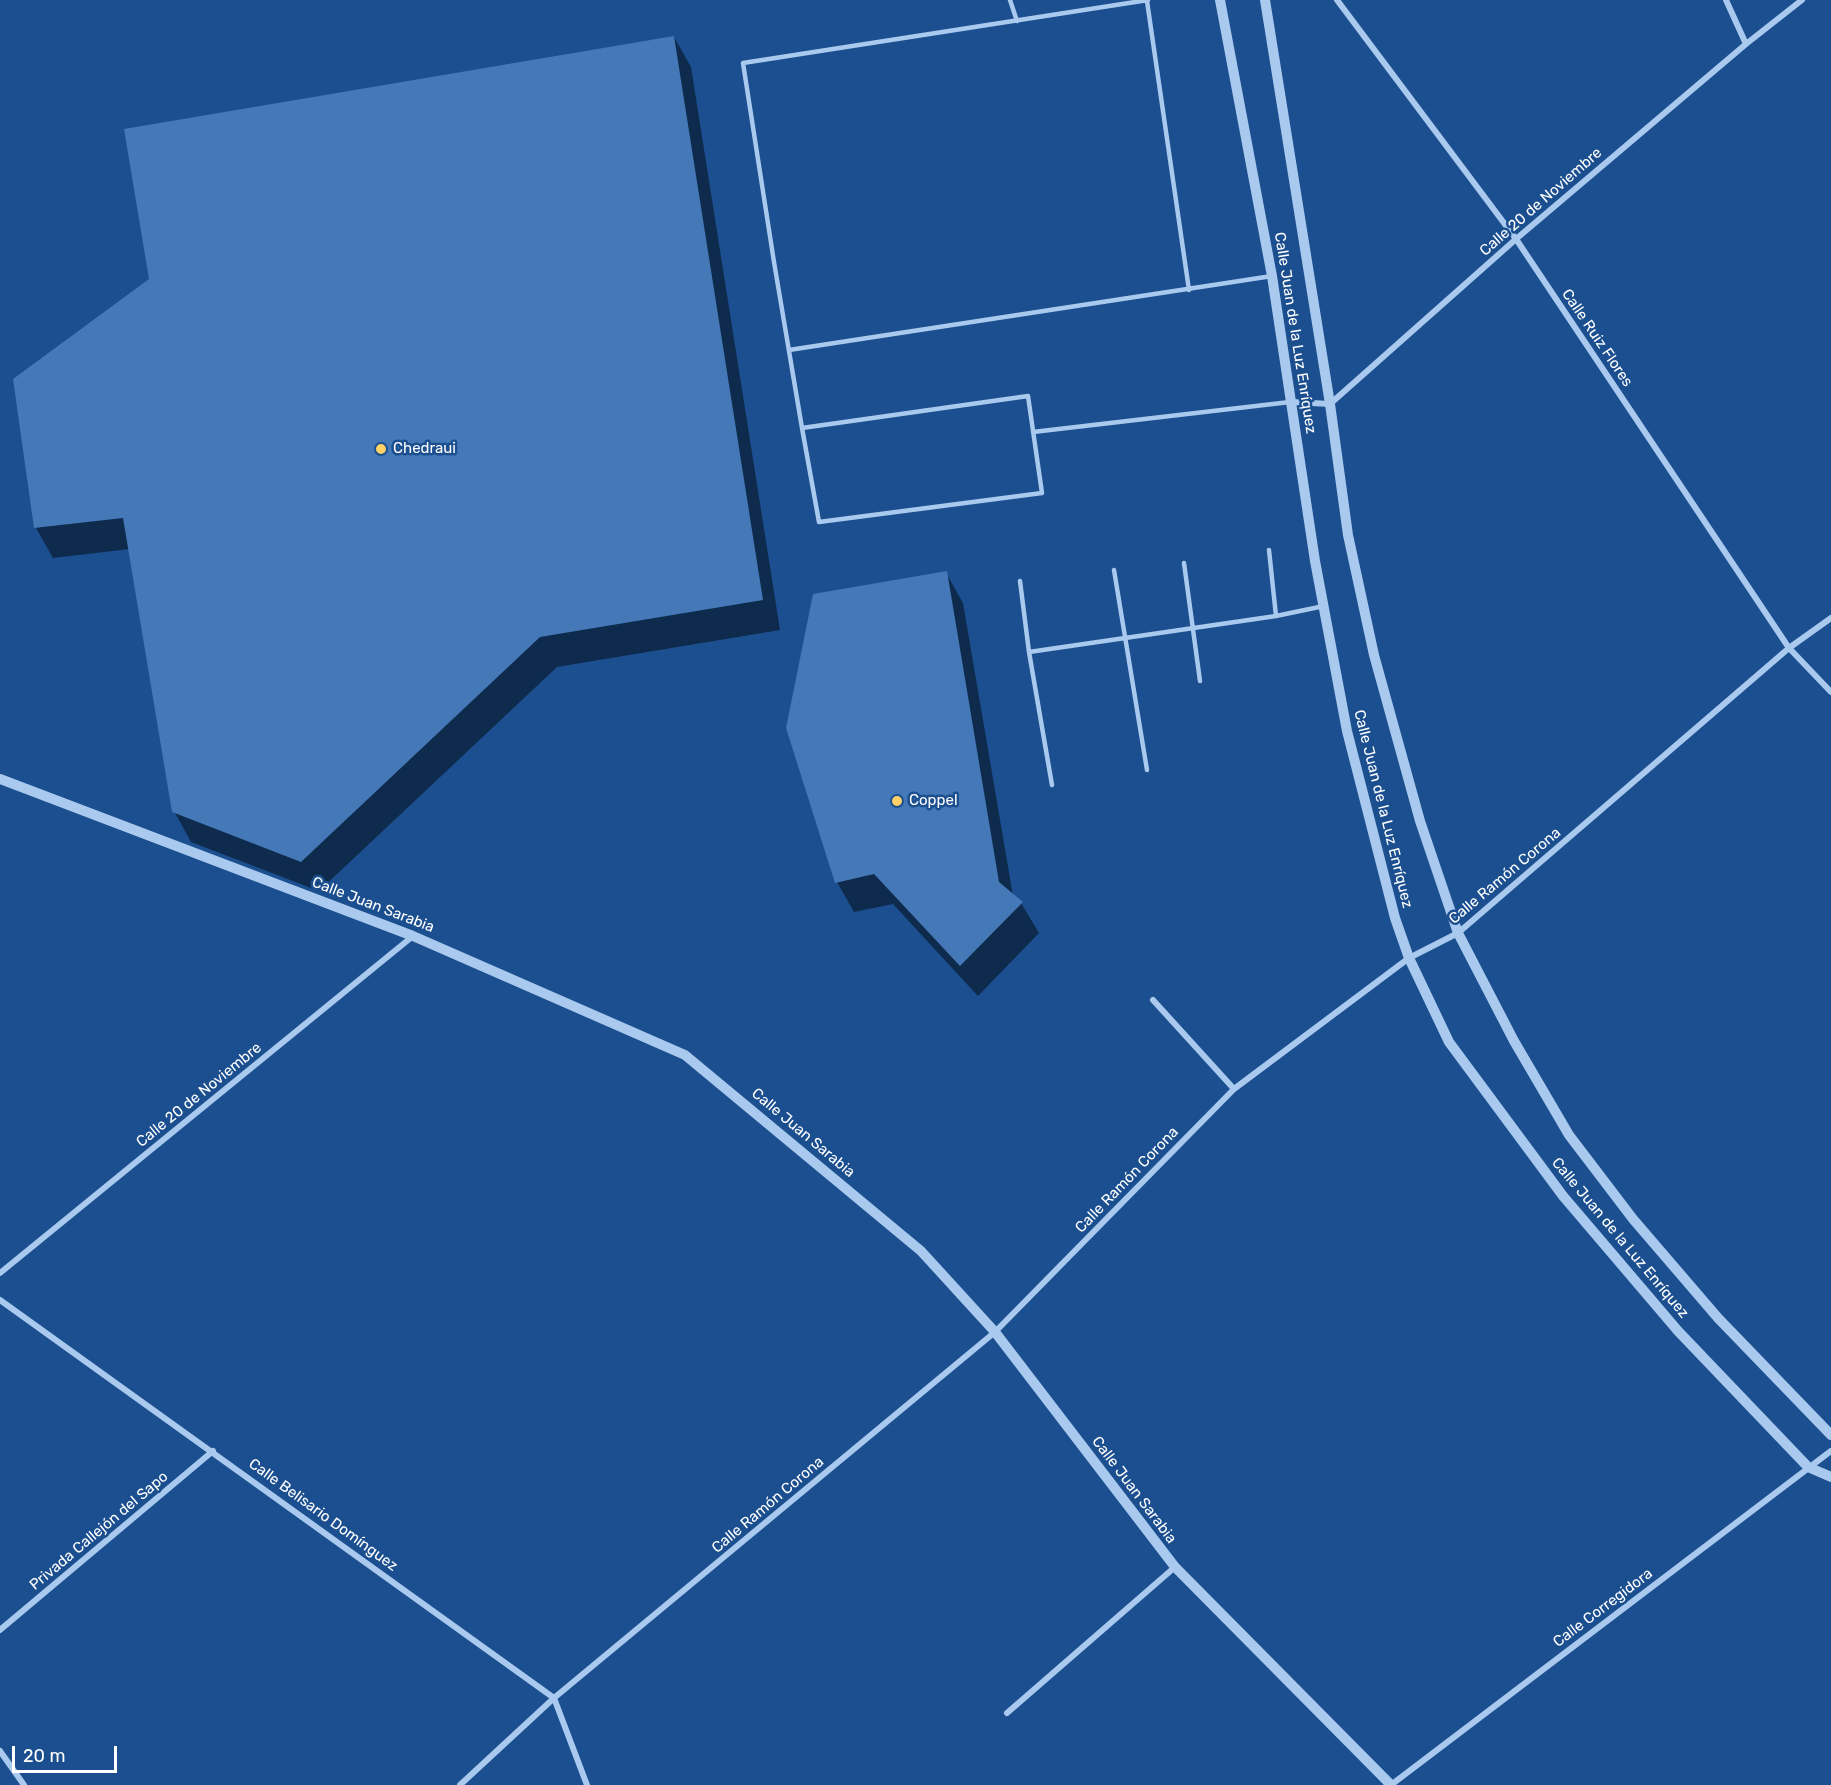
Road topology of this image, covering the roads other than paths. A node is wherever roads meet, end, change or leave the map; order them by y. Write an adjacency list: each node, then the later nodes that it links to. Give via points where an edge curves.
1 (1010, 0): 8 (lane)
2 (1220, 0): 11 (street, Calle Juan de la Luz Enríquez)
3 (1265, 0): 15 (street, Calle Juan de la Luz Enríquez)
4 (1337, 0): 10 (street, Calle Ruiz Flores)
5 (1726, 0): 9 (street)
6 (1802, 0): 9 (street, Calle 20 de Noviembre)
7 (1148, 1): 8 (lane); 12 (lane)
8 (1017, 21): 13 (lane, via 742,63)
9 (1746, 44): 10 (street, Calle 20 de Noviembre)
10 (1516, 239): 15 (street, Calle 20 de Noviembre); 27 (street, Calle Ruiz Flores)
11 (1272, 276): 12 (lane); 14 (street, Calle Juan de la Luz Enríquez)
12 (1189, 290): 13 (lane)
13 (789, 350): 16 (lane)
14 (1293, 402): 15 (street); 17 (lane); 22 (street, Calle Juan de la Luz Enríquez)
15 (1330, 405): 34 (street, Calle Juan de la Luz Enríquez, via 1348,535 1374,655 1420,821)
16 (802, 428): 17 (lane, via 1028,396); 17 (lane, via 819,522 1042,493)
17 (1034, 432)
18 (1269, 550): 23 (lane)
19 (1184, 563): 25 (lane)
20 (1114, 570): 26 (lane)
21 (1020, 581): 28 (lane)
22 (1324, 606): 23 (lane); 36 (street, Calle Juan de la Luz Enríquez, via 1347,731)
23 (1276, 616): 25 (lane)
24 (1831, 618): 27 (street, Calle Ramón Corona)
25 (1194, 628): 26 (lane); 29 (lane)
26 (1125, 638): 28 (lane); 31 (lane)
27 (1789, 648): 30 (street, Calle Ruiz Flores); 34 (street, Calle Ramón Corona)
28 (1029, 652): 33 (lane)
29 (1200, 681)
30 (1831, 692)
31 (1147, 770)
32 (0, 779): 35 (street, Calle Juan Sarabia)
33 (1052, 785)
34 (1458, 933): 36 (street, Calle Ramón Corona); 42 (street, Calle Juan de la Luz Enríquez, via 1569,1135 1633,1219 1718,1318)
35 (414, 936): 39 (street, Calle 20 de Noviembre); 41 (street, Calle Juan Sarabia, via 685,1055 921,1251)
36 (1409, 958): 38 (street, Calle Ramón Corona); 45 (street, Calle Juan de la Luz Enríquez, via 1449,1042 1563,1196 1678,1331)
37 (1154, 1000): 38 (street)
38 (1234, 1089): 41 (street, Calle Ramón Corona)
39 (0, 1273)
40 (0, 1300): 44 (street, Calle Belisario Domínguez)
41 (995, 1332): 47 (street, Calle Juan Sarabia); 49 (street, Calle Ramón Corona)
42 (1831, 1435)
43 (1831, 1450): 45 (street, Calle Corregidora)
44 (213, 1451): 48 (street, Privada Callejón del Sapo); 49 (street, Calle Belisario Domínguez)
45 (1808, 1467): 46 (street, Calle Juan de la Luz Enríquez); 55 (street, Calle Corregidora)
46 (1831, 1477)
47 (1175, 1567): 50 (street); 55 (street, Calle Juan Sarabia)
48 (0, 1630)
49 (554, 1698): 53 (street, Calle Ramón Corona); 54 (street)
50 (1007, 1713)
51 (0, 1751): 52 (street)
52 (24, 1785)
53 (460, 1785)
54 (587, 1785)
55 (1391, 1785)

